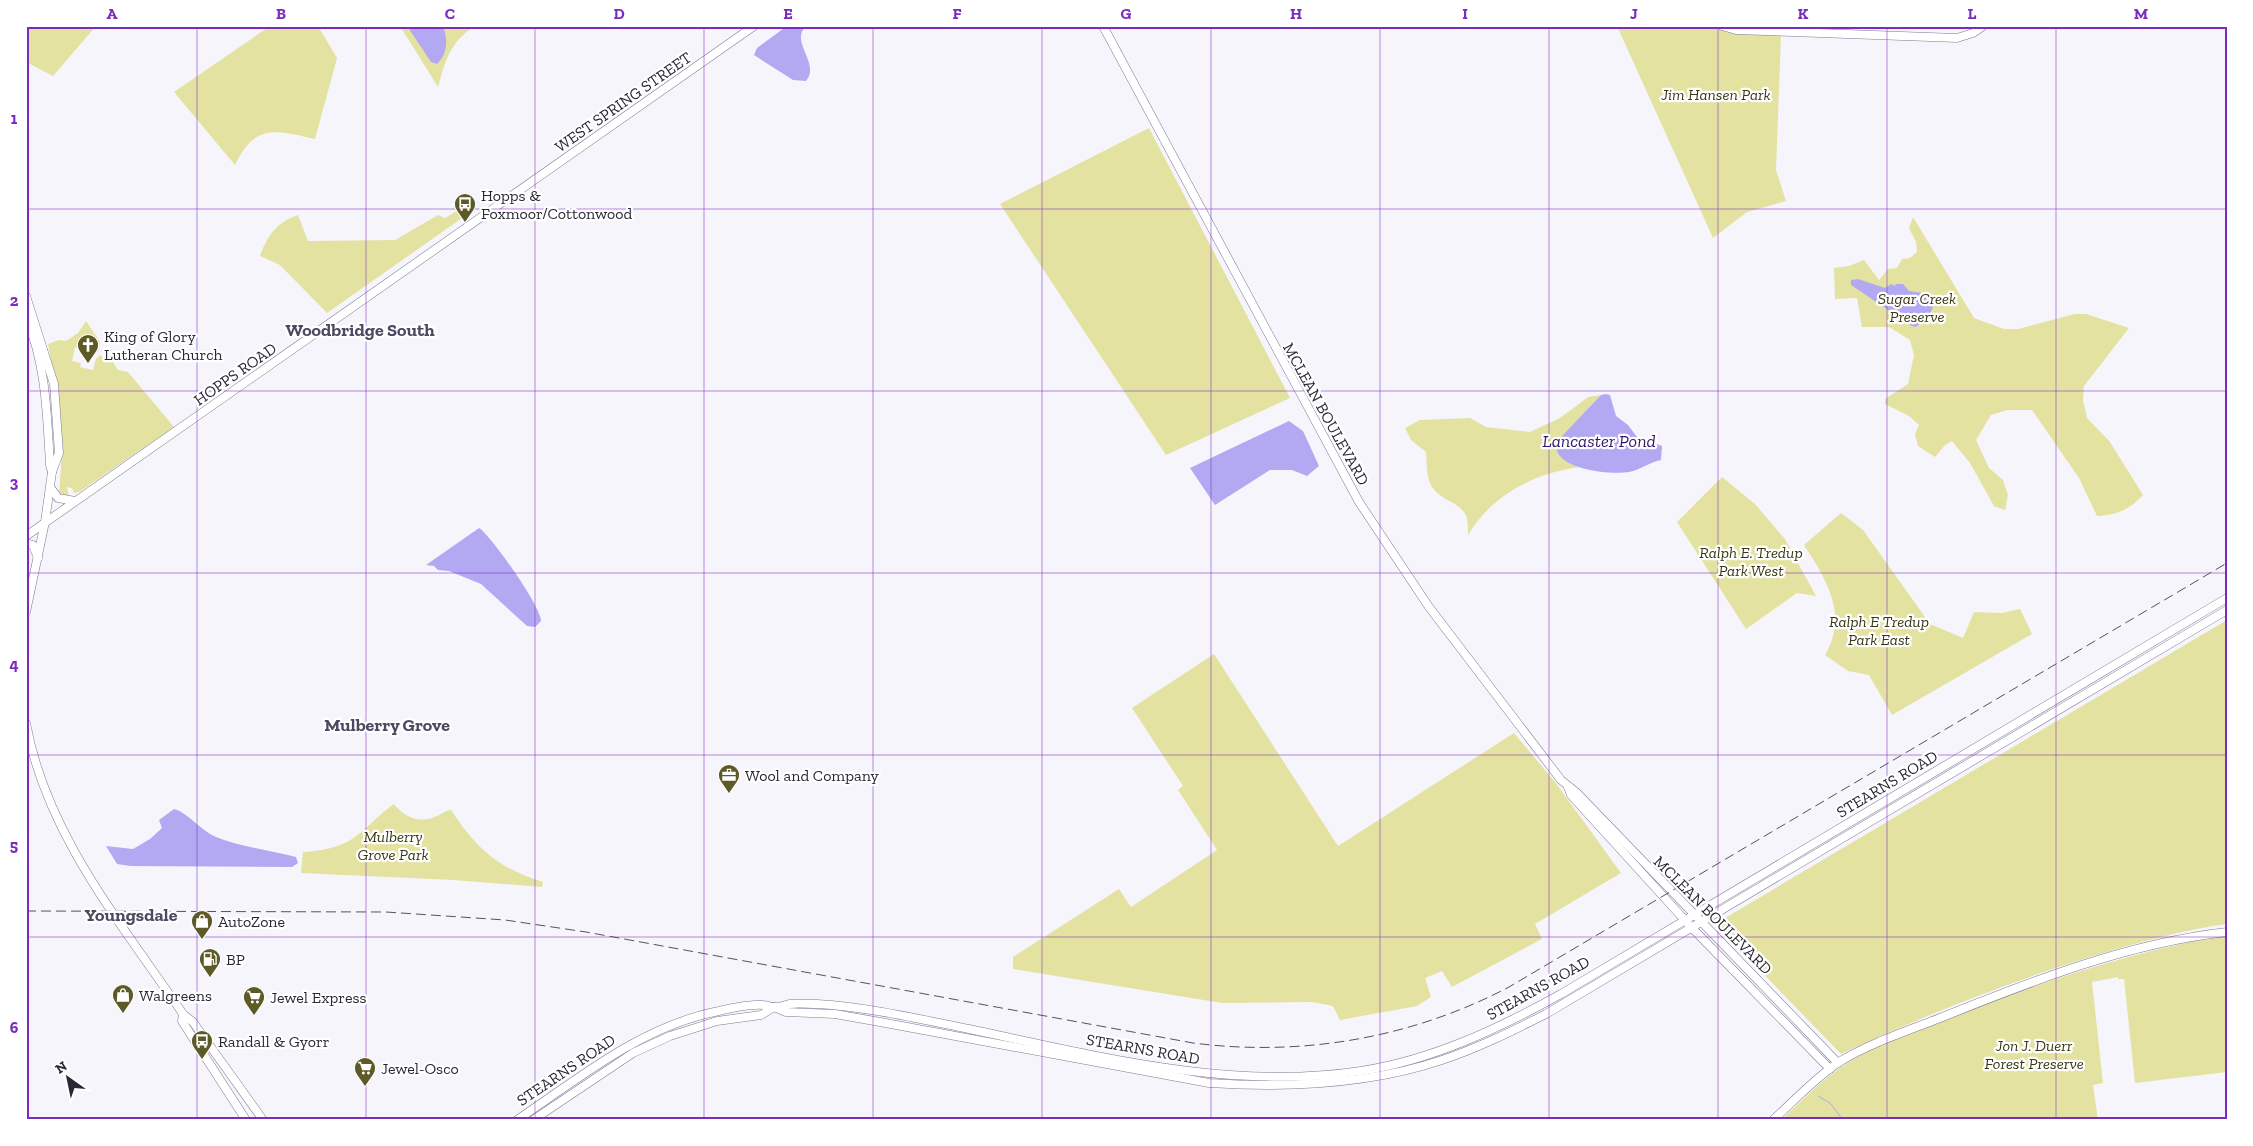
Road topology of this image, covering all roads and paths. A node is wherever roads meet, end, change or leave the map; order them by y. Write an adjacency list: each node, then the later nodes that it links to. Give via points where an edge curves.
1 (754, 26): 5 (main road, WEST SPRING STREET)
2 (1103, 26): 19 (main road, MCLEAN BOULEVARD, via 1359,502 1428,607)
3 (1722, 26): 4 (main road, via 1736,30 1957,38 1973,34)
4 (1983, 26)
5 (508, 200): 10 (main road, HOPPS ROAD)
6 (26, 296): 8 (main road, via 54,384 59,454)
7 (26, 317): 8 (main road, via 39,352)
8 (52, 472): 9 (main road)
9 (50, 487): 10 (main road, via 58,498); 11 (main road)
10 (75, 502): 11 (main road, HOPPS ROAD)
11 (45, 522): 12 (main road, HOPPS ROAD); 14 (main road)
12 (26, 536)
13 (26, 543): 14 (main road, via 33,545)
14 (38, 558): 17 (main road)
15 (2227, 598): 20 (main road, STEARNS ROAD)
16 (2227, 610): 22 (main road, STEARNS ROAD)
17 (26, 612)
18 (26, 723): 26 (main road, via 44,790 64,834)
19 (1568, 787): 20 (main road, MCLEAN BOULEVARD); 21 (main road, MCLEAN BOULEVARD, via 1583,810)
20 (1694, 914): 21 (main road, STEARNS ROAD); 22 (main road, MCLEAN BOULEVARD)
21 (1684, 920): 23 (main road, MCLEAN BOULEVARD); 25 (main road, STEARNS ROAD, via 1561,994 1473,1038 1435,1053 1342,1073 1214,1075 1089,1054 904,1016 793,1003)
22 (1702, 922): 23 (main road, STEARNS ROAD); 27 (main road, MCLEAN BOULEVARD)
23 (1692, 928): 25 (main road, STEARNS ROAD, via 1546,1014 1469,1050 1399,1072 1317,1084 1252,1086 1209,1083 871,1020); 28 (main road, MCLEAN BOULEVARD)
24 (2227, 932): 27 (main road, via 2174,940 2044,978 1884,1040)
25 (774, 1008): 31 (main road, STEARNS ROAD, via 762,1004 718,1011 678,1023 614,1052); 32 (main road, STEARNS ROAD, via 761,1015 717,1022 670,1036 633,1053)
26 (183, 1014): 29 (main road, via 182,1021); 30 (main road, via 193,1022)
27 (1838, 1063): 28 (main road)
28 (1830, 1069): 33 (main road)
29 (246, 1120)
30 (263, 1120)
31 (518, 1120)
32 (533, 1120)
33 (1774, 1120)

